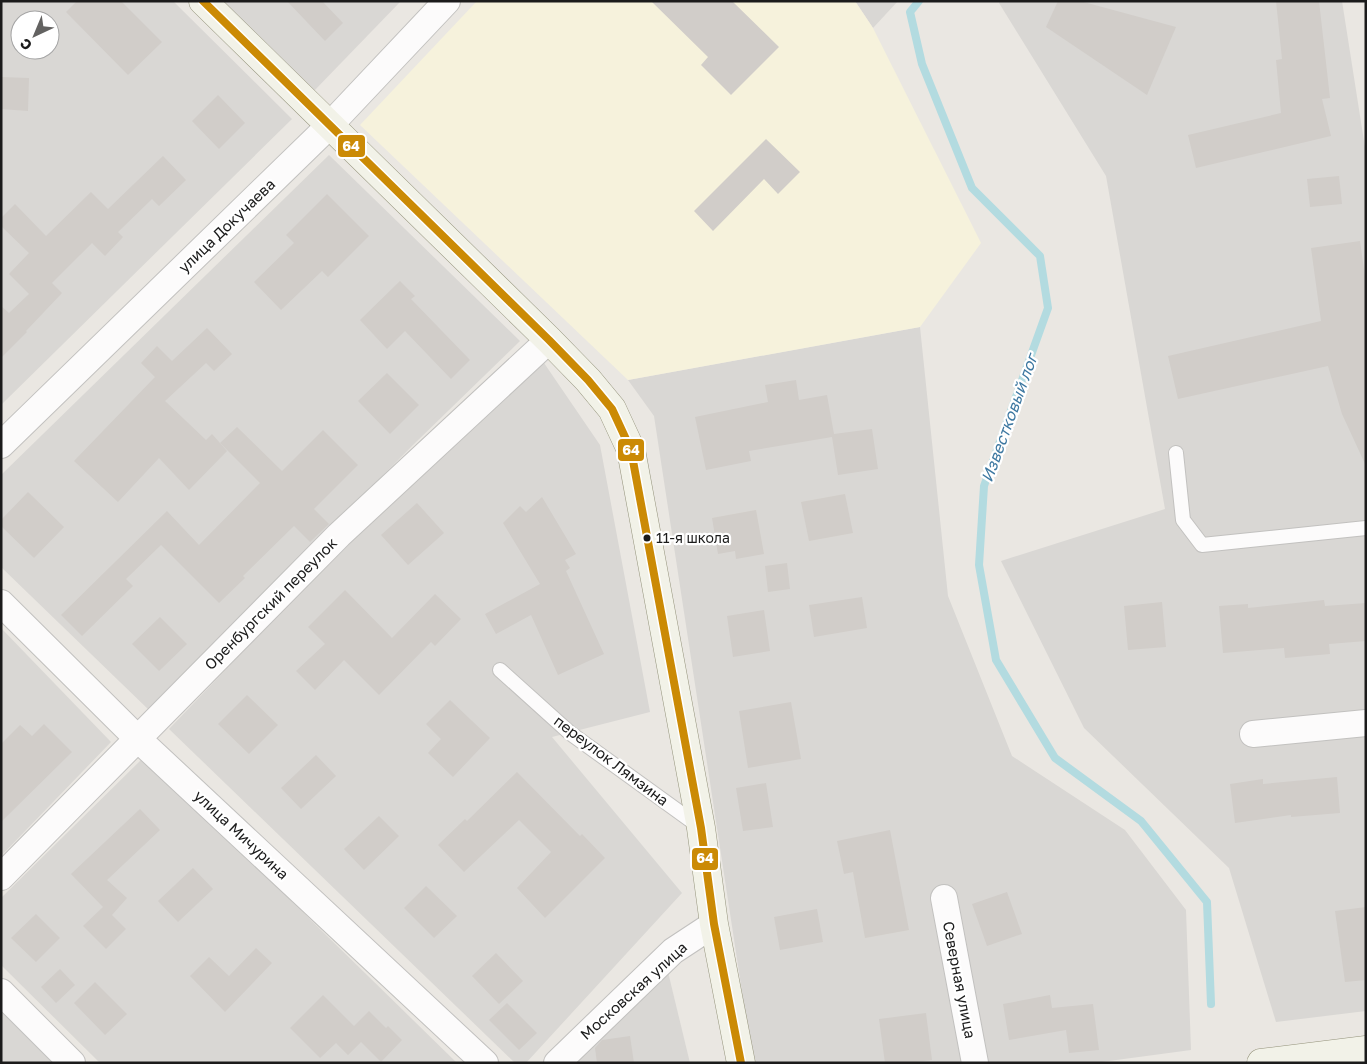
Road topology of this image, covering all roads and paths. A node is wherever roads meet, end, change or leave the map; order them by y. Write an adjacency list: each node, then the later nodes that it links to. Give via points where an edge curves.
1 (202, 1): 3 (street)
2 (447, 1): 3 (street, улица Докучаева)
3 (330, 126): 4 (street); 5 (street, улица Докучаева)
4 (549, 340): 12 (street, Оренбургский переулок, via 339,535); 13 (street, via 612,409 631,450)
5 (1, 445)
6 (1176, 453): 7 (lane, via 1183,520 1202,545)
7 (1366, 528)
8 (1, 603): 12 (street, улица Мичурина)
9 (500, 670): 13 (lane, переулок Лямзина, via 570,733)
10 (1366, 724): 11 (street)
11 (1253, 734)
12 (138, 739): 14 (street, Оренбургский переулок); 20 (street, улица Мичурина)
13 (701, 828): 16 (street)
14 (1, 877)
15 (944, 898): 23 (street, Северная улица)
16 (714, 924): 21 (street, Московская улица, via 673,951); 22 (street)
17 (1, 992): 19 (street)
18 (1366, 1050): 24 (street)
19 (72, 1063)
20 (485, 1063)
21 (556, 1063)
22 (741, 1063)
23 (975, 1063)
24 (1261, 1063)

